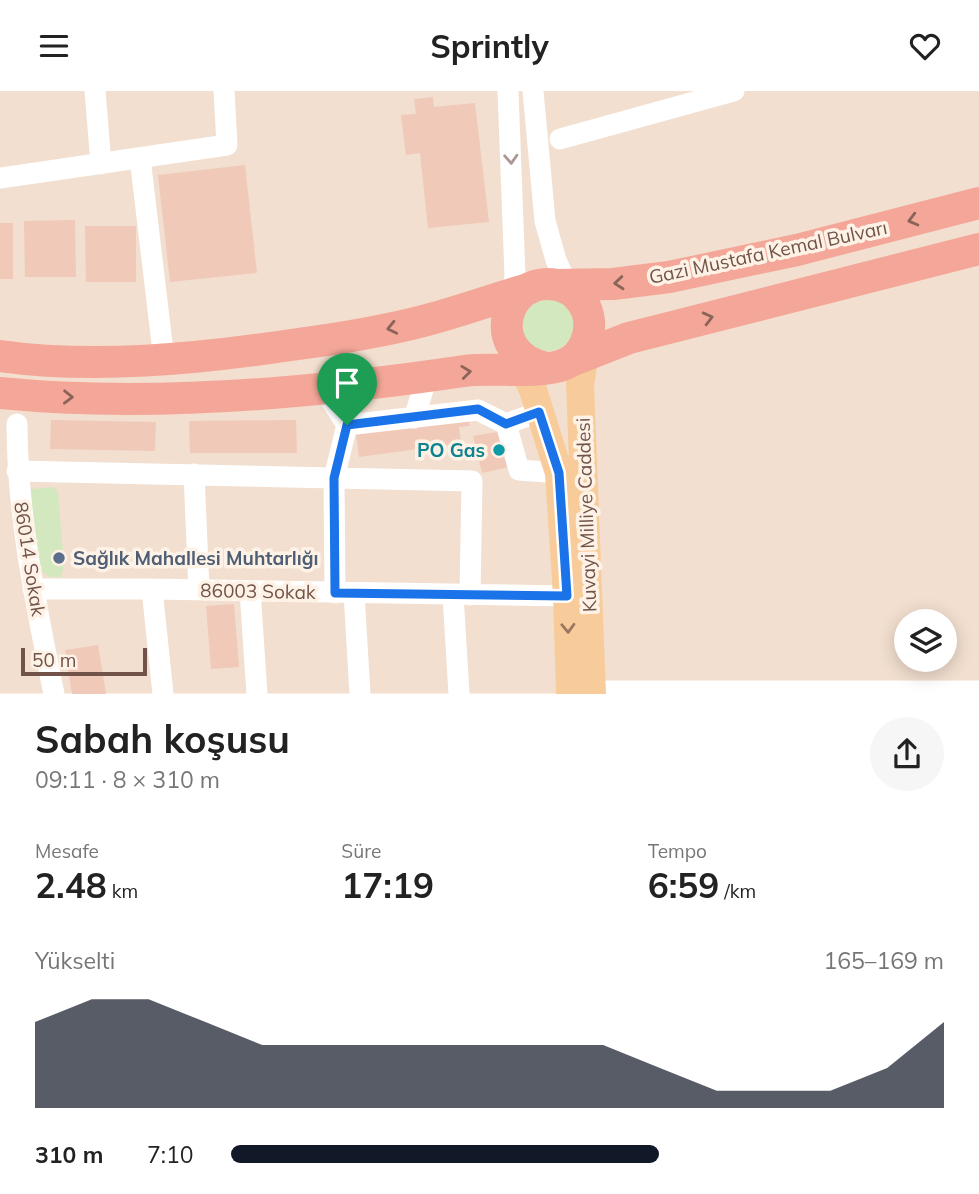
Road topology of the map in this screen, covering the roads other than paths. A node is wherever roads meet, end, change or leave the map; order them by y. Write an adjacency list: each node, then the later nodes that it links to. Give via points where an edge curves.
1 (94, 91): 9 (street)
2 (224, 91): 8 (street, via 227,145)
3 (508, 91): 13 (street, one-way to 13, via 515,276)
4 (533, 91): 13 (street, via 545,221 556,260)
5 (734, 91): 6 (street)
6 (689, 97): 7 (street)
7 (561, 139)
8 (139, 158): 9 (street); 16 (street)
9 (101, 164): 10 (street)
10 (0, 178)
11 (979, 203): 13 (highway, Gazi Mustafa Kemal Bulvarı, one-way to 13, via 669,277)
12 (979, 249): 15 (highway, one-way to 12)
13 (540, 292): 15 (highway, via 506,322 507,335); 15 (highway, via 580,298 587,310 590,324); 16 (highway, Gazi Mustafa Kemal Bulvarı, one-way to 16, via 363,335)
14 (0, 356): 16 (highway, Gazi Mustafa Kemal Bulvarı, via 35,361)
15 (555, 356): 17 (highway, one-way to 15); 20 (main road, Kuvayi Milliye Caddesi); 37 (main road, Kuvayi Milliye Caddesi, via 580,384)
16 (164, 360)
17 (427, 377): 18 (highway); 21 (street)
18 (323, 388): 19 (highway, one-way to 18, via 176,398); 24 (street)
19 (0, 393)
20 (539, 412): 23 (street); 26 (main road, Kuvayi Milliye Caddesi)
21 (414, 418): 23 (street, via 478,409); 24 (street)
22 (17, 424): 25 (street, 86014 Sokak)
23 (506, 424): 26 (street, via 519,470)
24 (347, 425): 28 (street)
25 (17, 471): 27 (street); 29 (street, 86014 Sokak)
26 (559, 473): 35 (main road, Kuvayi Milliye Caddesi)
27 (194, 474): 28 (street); 31 (street)
28 (334, 478): 33 (street); 34 (street, via 472,481)
29 (33, 589): 30 (street, 86003 Sokak); 38 (street, 86014 Sokak)
30 (152, 589): 31 (street, 86003 Sokak); 39 (street)
31 (199, 590): 32 (street, 86003 Sokak)
32 (250, 591): 33 (street, 86003 Sokak); 40 (street)
33 (345, 593): 34 (street, 86003 Sokak); 41 (street)
34 (462, 595): 35 (street, 86003 Sokak); 42 (street)
35 (567, 596): 37 (main road, Kuvayi Milliye Caddesi, one-way to 37)
36 (979, 691): 37 (street)
37 (585, 693)
38 (54, 694)
39 (163, 694)
40 (257, 694)
41 (360, 694)
42 (460, 694)

